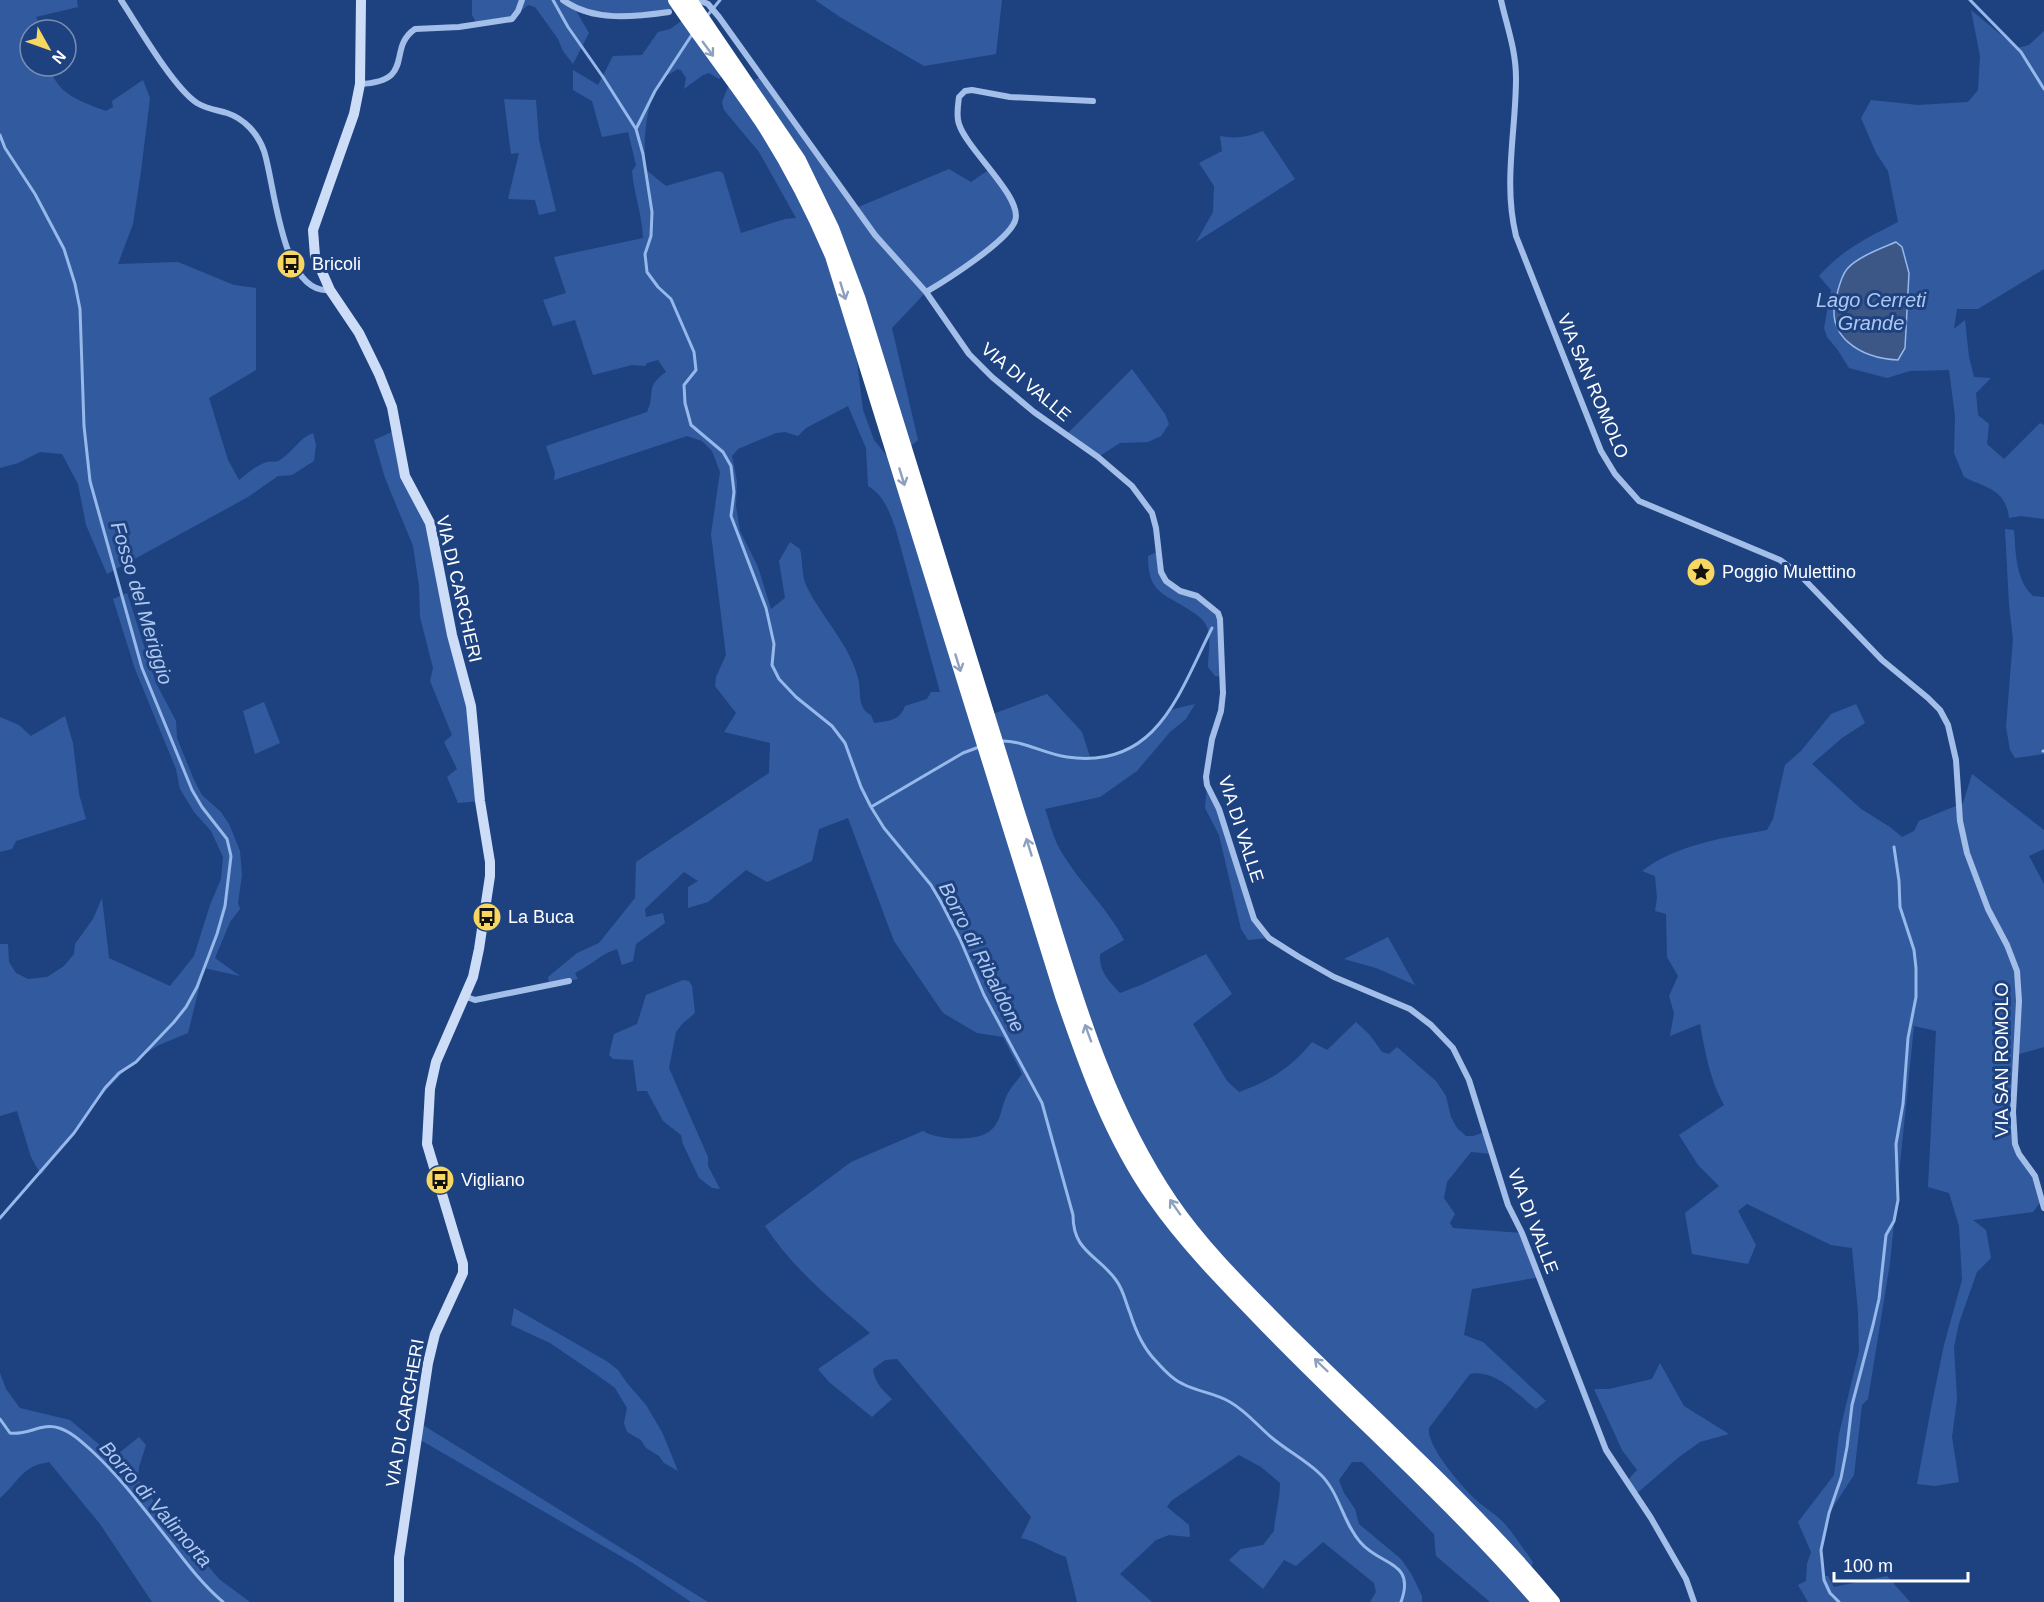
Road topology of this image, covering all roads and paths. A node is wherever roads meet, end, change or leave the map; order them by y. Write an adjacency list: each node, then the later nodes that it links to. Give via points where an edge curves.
1 (121, 0): 10 (street, via 177,82 196,102 240,119 259,138 282,230 298,273 312,287)
2 (361, 0): 8 (street, VIA DI CARCHERI)
3 (522, 0): 8 (street, via 512,19 415,29 406,38 390,77)
4 (564, 0): 7 (street, via 589,13 642,16)
5 (1501, 0): 14 (street, VIA SAN ROMOLO, via 1516,59 1509,183 1516,236 1597,441 1615,474 1639,501 1780,560 1799,573 1882,660 1940,710 1948,725 1967,853 2017,971 2015,1144 2035,1176)
6 (695, 1): 11 (street, VIA DI VALLE, via 710,6 875,235); 17 (highway, one-way to 6, via 1508,1551 1226,1269 1176,1209 1133,1138 1101,1070 1062,959 863,312 832,228 799,160)
7 (672, 6): 16 (highway, one-way to 16, via 760,120 810,205 832,256 1062,996 1093,1083 1117,1135 1173,1225 1217,1274)
8 (360, 84): 10 (street, VIA DI CARCHERI, via 354,114 313,230 315,256)
9 (1093, 101): 11 (street, via 1010,97 972,90 959,97 958,122 966,140 1014,203 1016,220 1005,237)
10 (330, 290): 13 (street, VIA DI CARCHERI, via 359,333 392,407 405,476 430,524 471,706 490,876 473,977)
11 (926, 292): 18 (street, VIA DI VALLE, via 969,354 992,377 1132,486 1152,513 1161,572 1166,581 1197,596 1218,613 1223,693 1206,777 1254,919 1269,938 1299,957 1410,1009 1453,1048 1469,1080 1508,1205 1606,1450 1651,1518 1686,1579)
12 (569, 981): 13 (street, via 475,1000)
13 (464, 996): 15 (street, VIA DI CARCHERI, via 436,1062 430,1089 427,1144 463,1273 435,1334 428,1363 400,1548)
14 (2044, 1208)
15 (399, 1602)
16 (1539, 1602)
17 (1553, 1602)
18 (1694, 1602)

